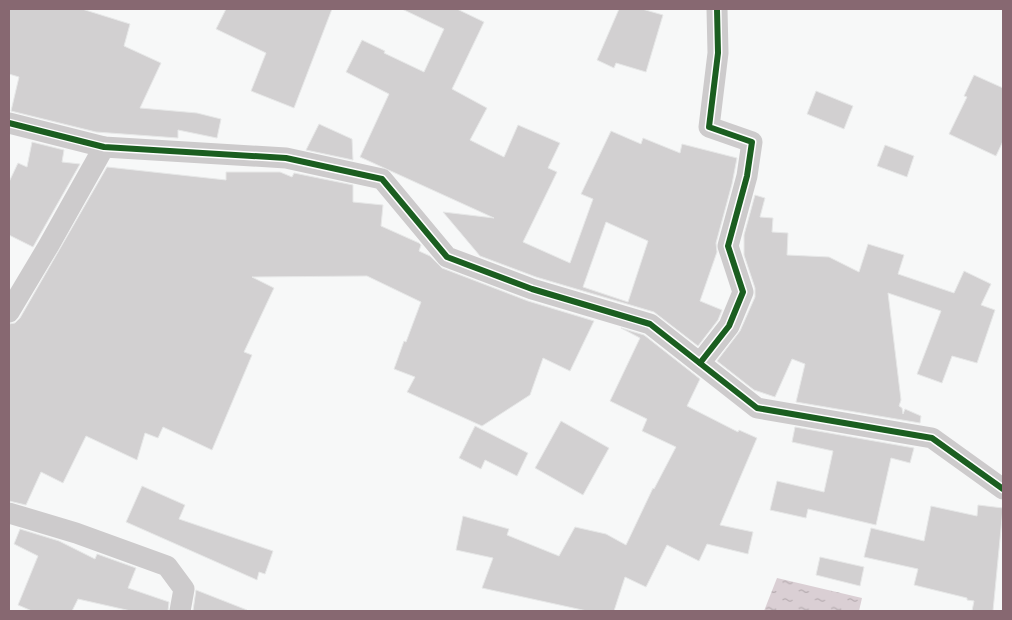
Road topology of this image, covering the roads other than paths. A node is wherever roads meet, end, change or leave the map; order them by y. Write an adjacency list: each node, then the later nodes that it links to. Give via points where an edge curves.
1 (717, 9): 5 (street, via 718,53 709,127 752,142 728,246 743,292 729,326)
2 (9, 123): 3 (street)
3 (104, 147): 4 (street); 5 (street, via 286,158 382,179 447,257 532,289 650,324)
4 (9, 312)
5 (700, 363): 6 (street, via 757,408 932,438)
6 (1003, 489)
7 (9, 514): 8 (street, via 76,533 167,566 184,589)
8 (180, 611)

